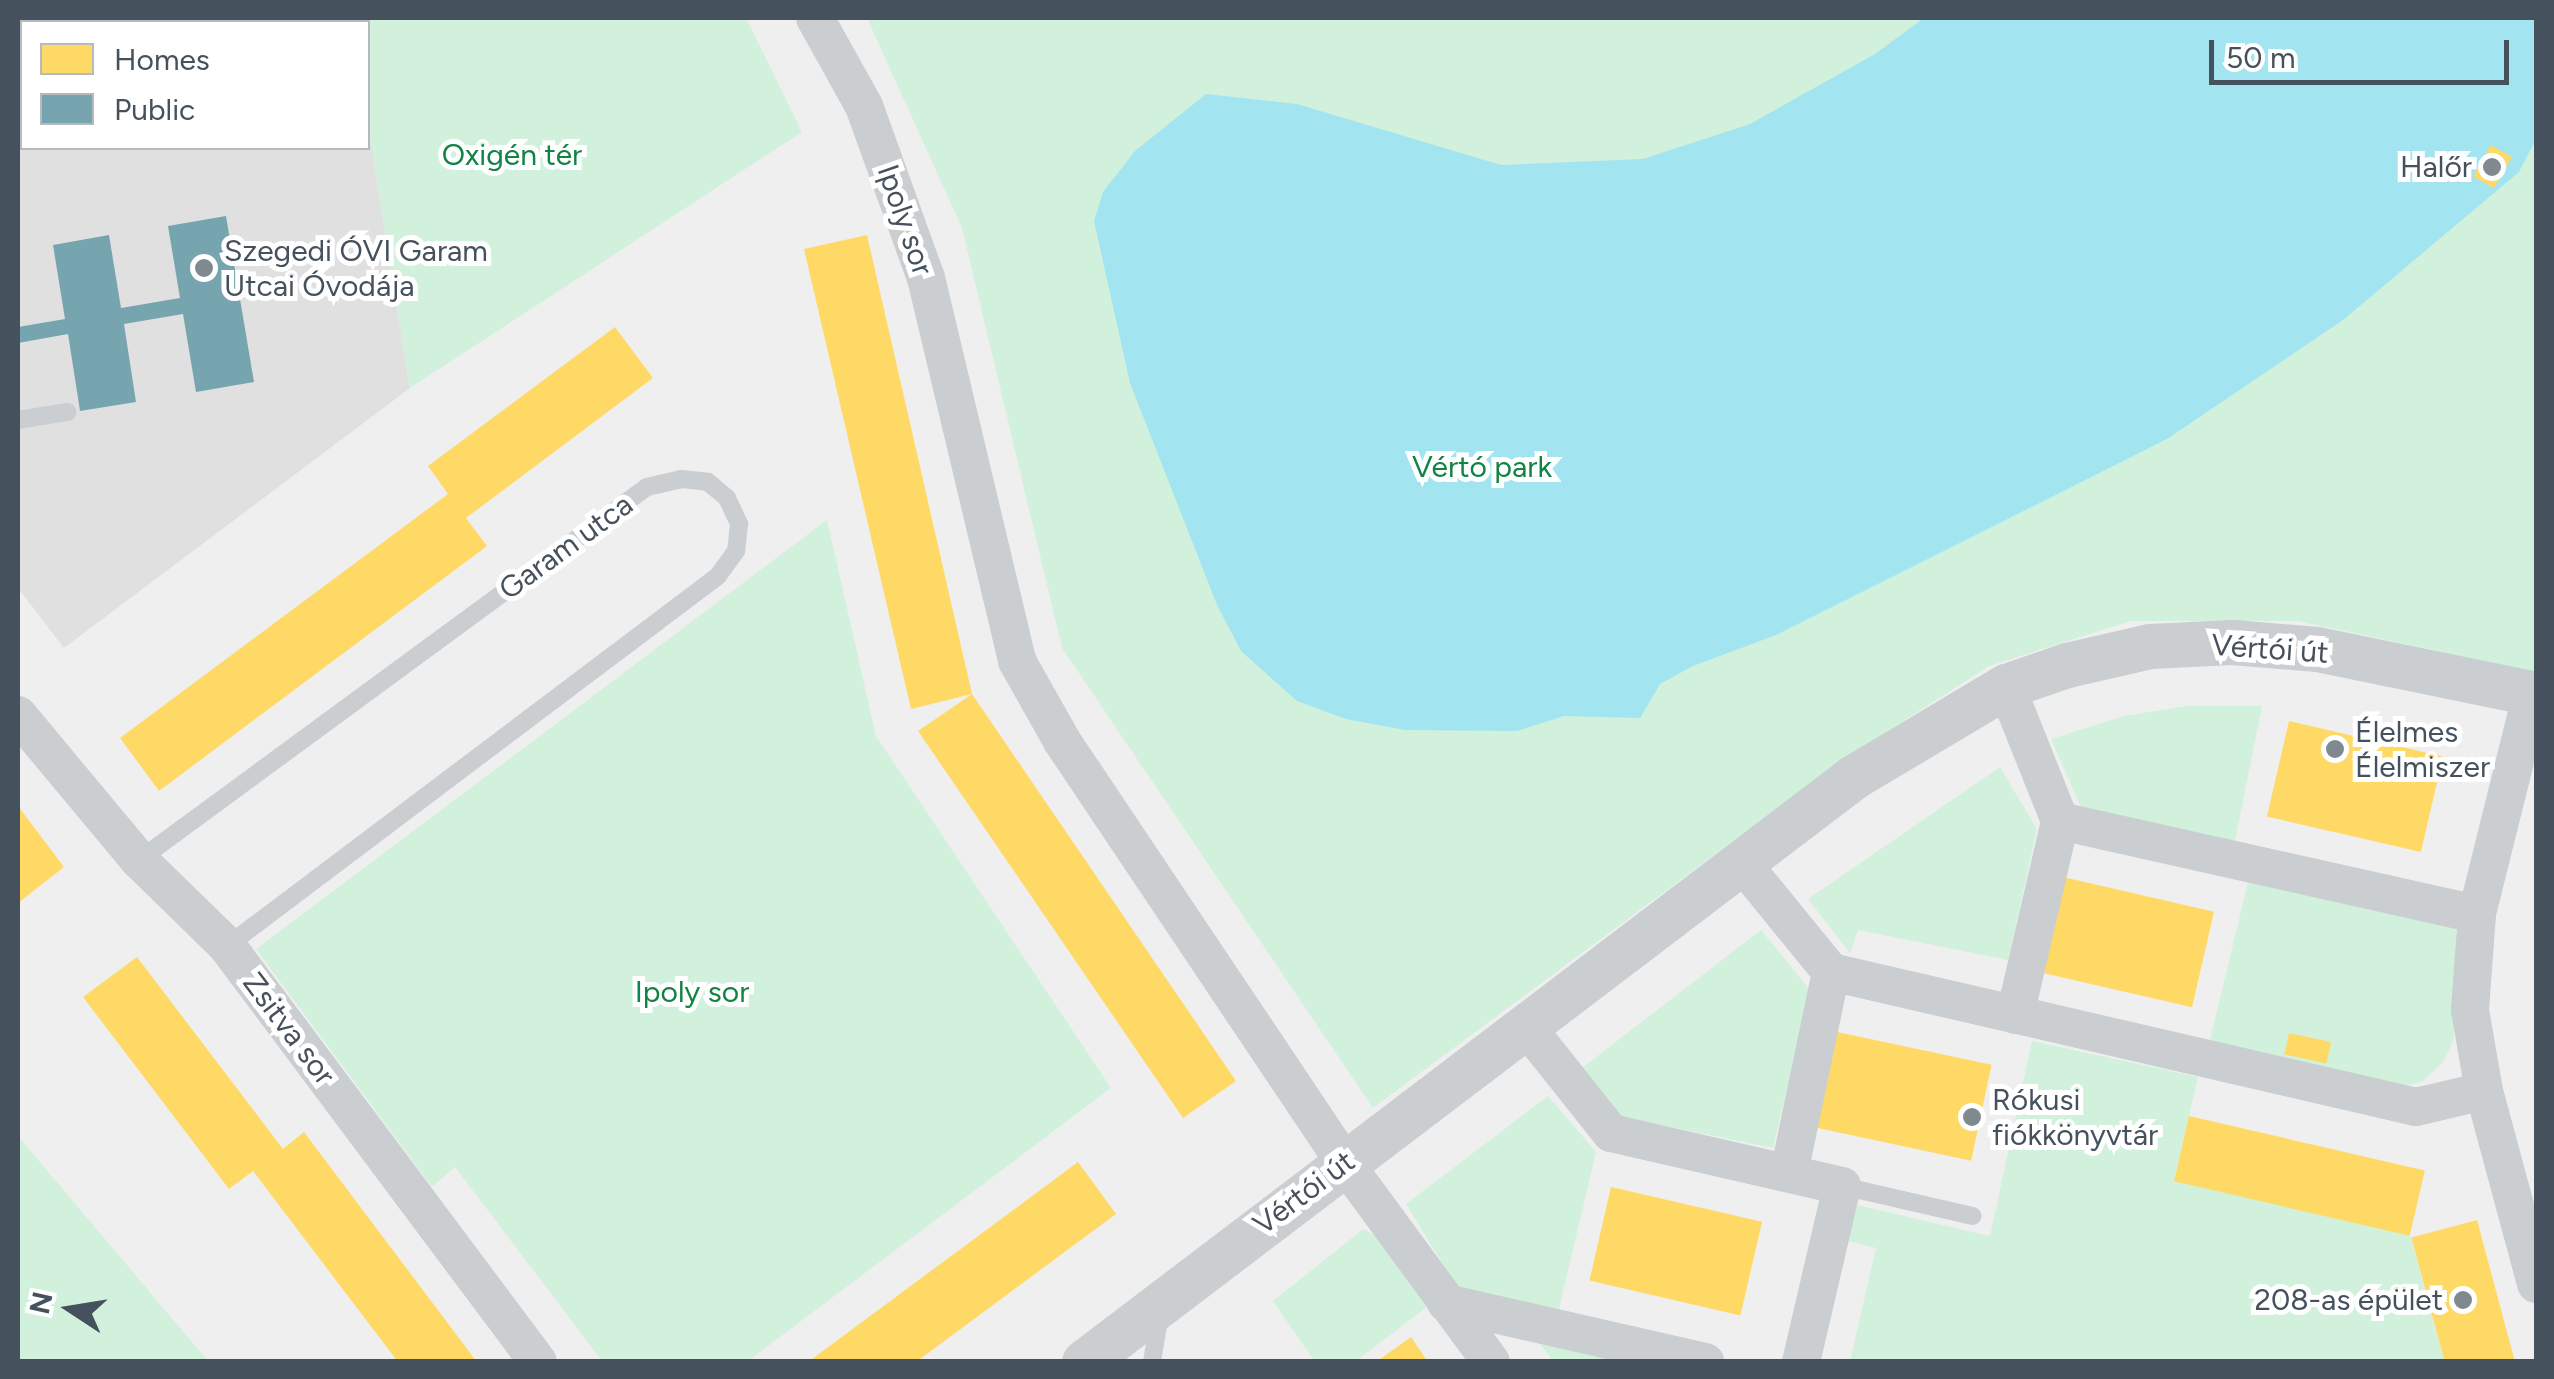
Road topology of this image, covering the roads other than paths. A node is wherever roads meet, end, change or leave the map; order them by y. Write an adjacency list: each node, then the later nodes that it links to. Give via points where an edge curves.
1 (815, 18): 16 (street, Ipoly sor, via 864,106 926,278 1017,661 1062,741)
2 (68, 412): 3 (lane)
3 (18, 420)
4 (2006, 686): 5 (street, Vértói út, via 2150,646 2232,642 2318,649); 7 (street); 9 (street, Vértói út, via 1855,776)
5 (2534, 694): 10 (street)
6 (18, 715): 8 (street, Zsitva sor)
7 (2060, 821): 10 (street); 13 (street)
8 (139, 860): 11 (street, Zsitva sor); 11 (lane, Garam utca, via 647,487 681,479 708,482 727,498 739,524 736,550 718,576)
9 (1742, 863): 12 (street); 14 (street, Vértói út)
10 (2478, 914): 15 (street, via 2470,1010)
11 (227, 946): 23 (street, Zsitva sor)
12 (1831, 972): 13 (street); 17 (street)
13 (2015, 1014): 15 (street, via 2416,1107)
14 (1524, 1026): 16 (street, Vértói út); 17 (street, via 1611,1133)
15 (2484, 1090): 20 (street)
16 (1344, 1162): 21 (street, Ipoly sor); 22 (street, Vértói út)
17 (1789, 1173): 18 (street)
18 (1842, 1186): 19 (lane); 28 (street)
19 (1973, 1216)
20 (2536, 1284)
21 (1446, 1303): 26 (street, Ipoly sor); 27 (street)
22 (1161, 1304): 24 (street, Vértói út); 25 (lane)
23 (538, 1362)
24 (1084, 1362)
25 (1152, 1362)
26 (1491, 1362)
27 (1705, 1362)
28 (1801, 1362)

